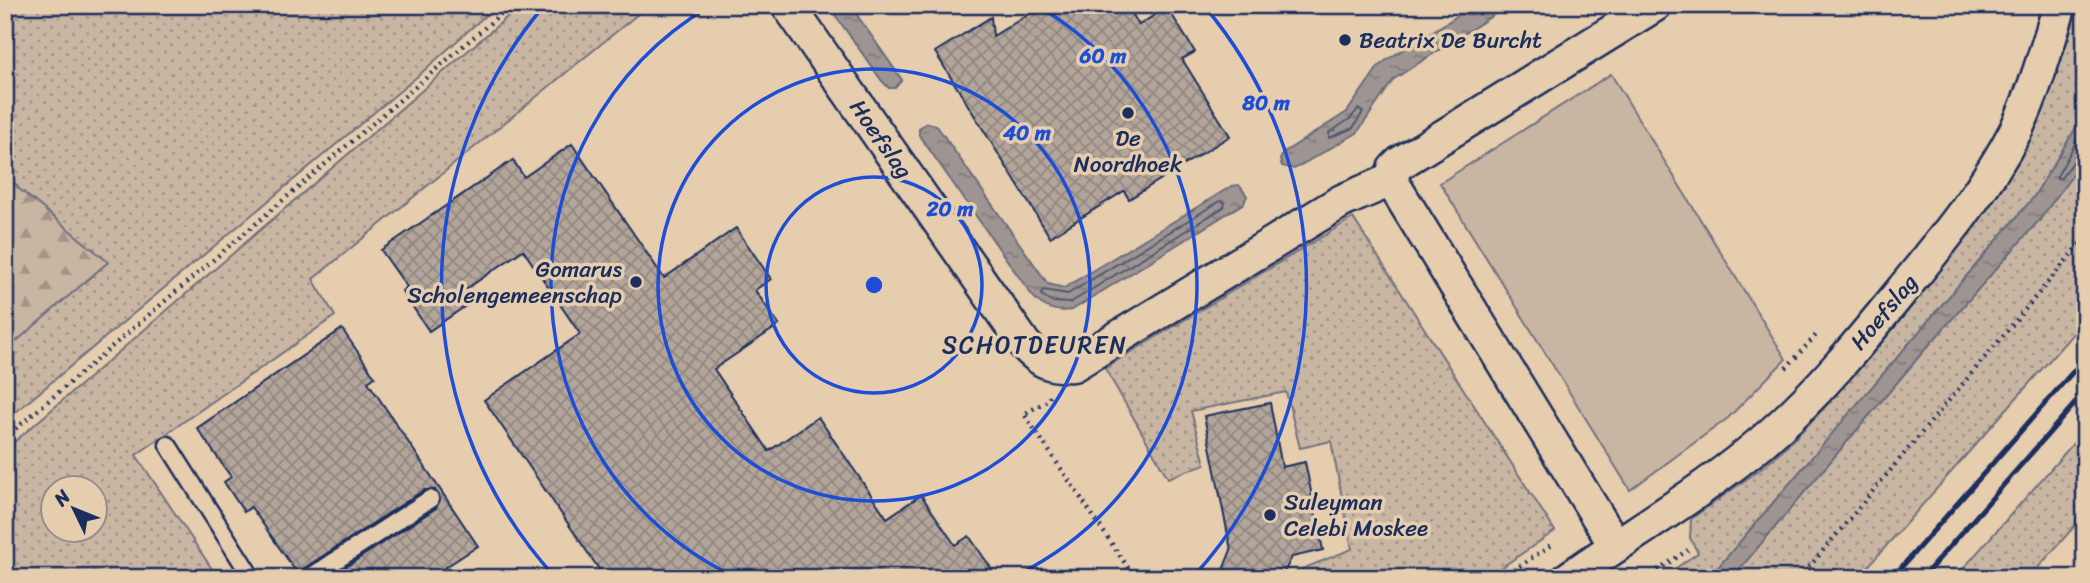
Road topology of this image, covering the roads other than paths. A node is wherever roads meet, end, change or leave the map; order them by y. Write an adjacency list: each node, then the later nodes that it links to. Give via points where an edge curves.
1 (788, 5): 4 (street, Hoefslag, via 1025,345 1039,360 1055,367 1073,365 1342,201)
2 (1655, 5): 4 (street, via 1401,163)
3 (2060, 5): 7 (street, Hoefslag, via 2031,93 1986,180 1958,223 1858,345 1763,441)
4 (1391, 180): 7 (street)
5 (168, 445): 8 (lane)
6 (430, 499): 9 (lane)
7 (1615, 545): 10 (street, Hoefslag)
8 (252, 578)
9 (309, 578)
10 (1569, 578)

